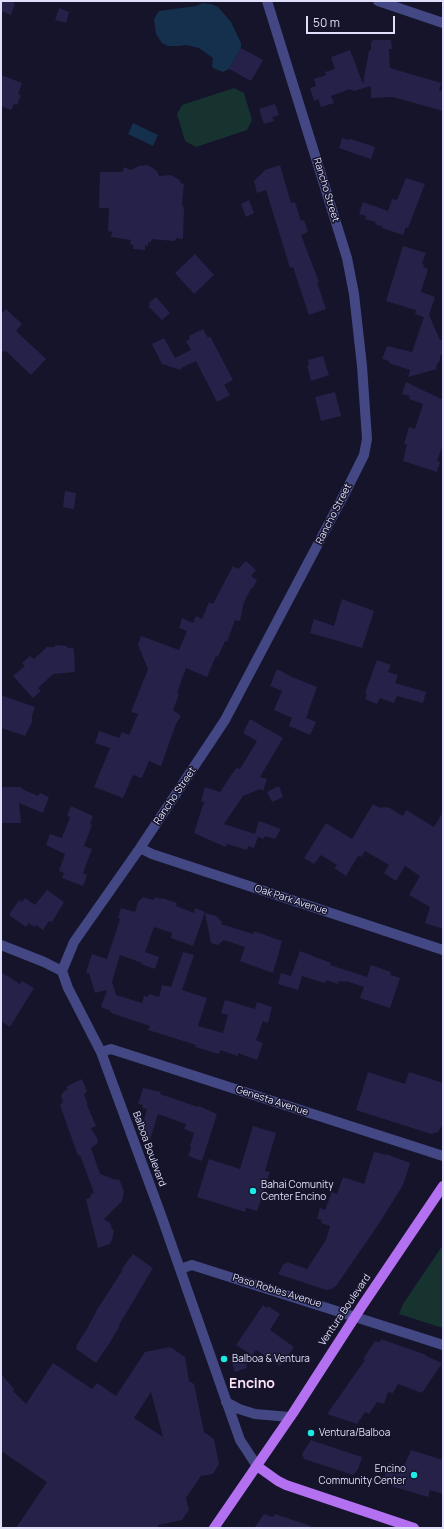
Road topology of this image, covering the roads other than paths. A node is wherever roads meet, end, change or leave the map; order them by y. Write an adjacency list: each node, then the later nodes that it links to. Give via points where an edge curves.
1 (268, 1): 4 (street, Rancho Street, via 347,258 354,294 367,439 364,455 226,720)
2 (378, 1): 3 (street)
3 (443, 22)
4 (140, 848): 6 (street, Oak Park Avenue); 7 (street, Rancho Street, via 74,942)
5 (1, 945): 7 (street)
6 (443, 950)
7 (62, 971): 8 (street, Balboa Boulevard)
8 (101, 1052): 9 (street, Genesta Avenue, via 111,1049); 11 (street, Balboa Boulevard)
9 (443, 1156)
10 (443, 1186): 12 (main road, Ventura Boulevard)
11 (180, 1269): 12 (street, Paso Robles Avenue, via 192,1265); 14 (street, Balboa Boulevard)
12 (355, 1316): 13 (street, Paso Robles Avenue); 15 (main road, Ventura Boulevard)
13 (443, 1345)
14 (226, 1402): 15 (street, via 255,1414); 16 (street, Balboa Boulevard, via 240,1440)
15 (290, 1417): 16 (main road, Ventura Boulevard)
16 (257, 1466): 17 (main road, Ventura Boulevard); 18 (main road, Balboa Boulevard, via 286,1485)
17 (214, 1528)
18 (414, 1528)

